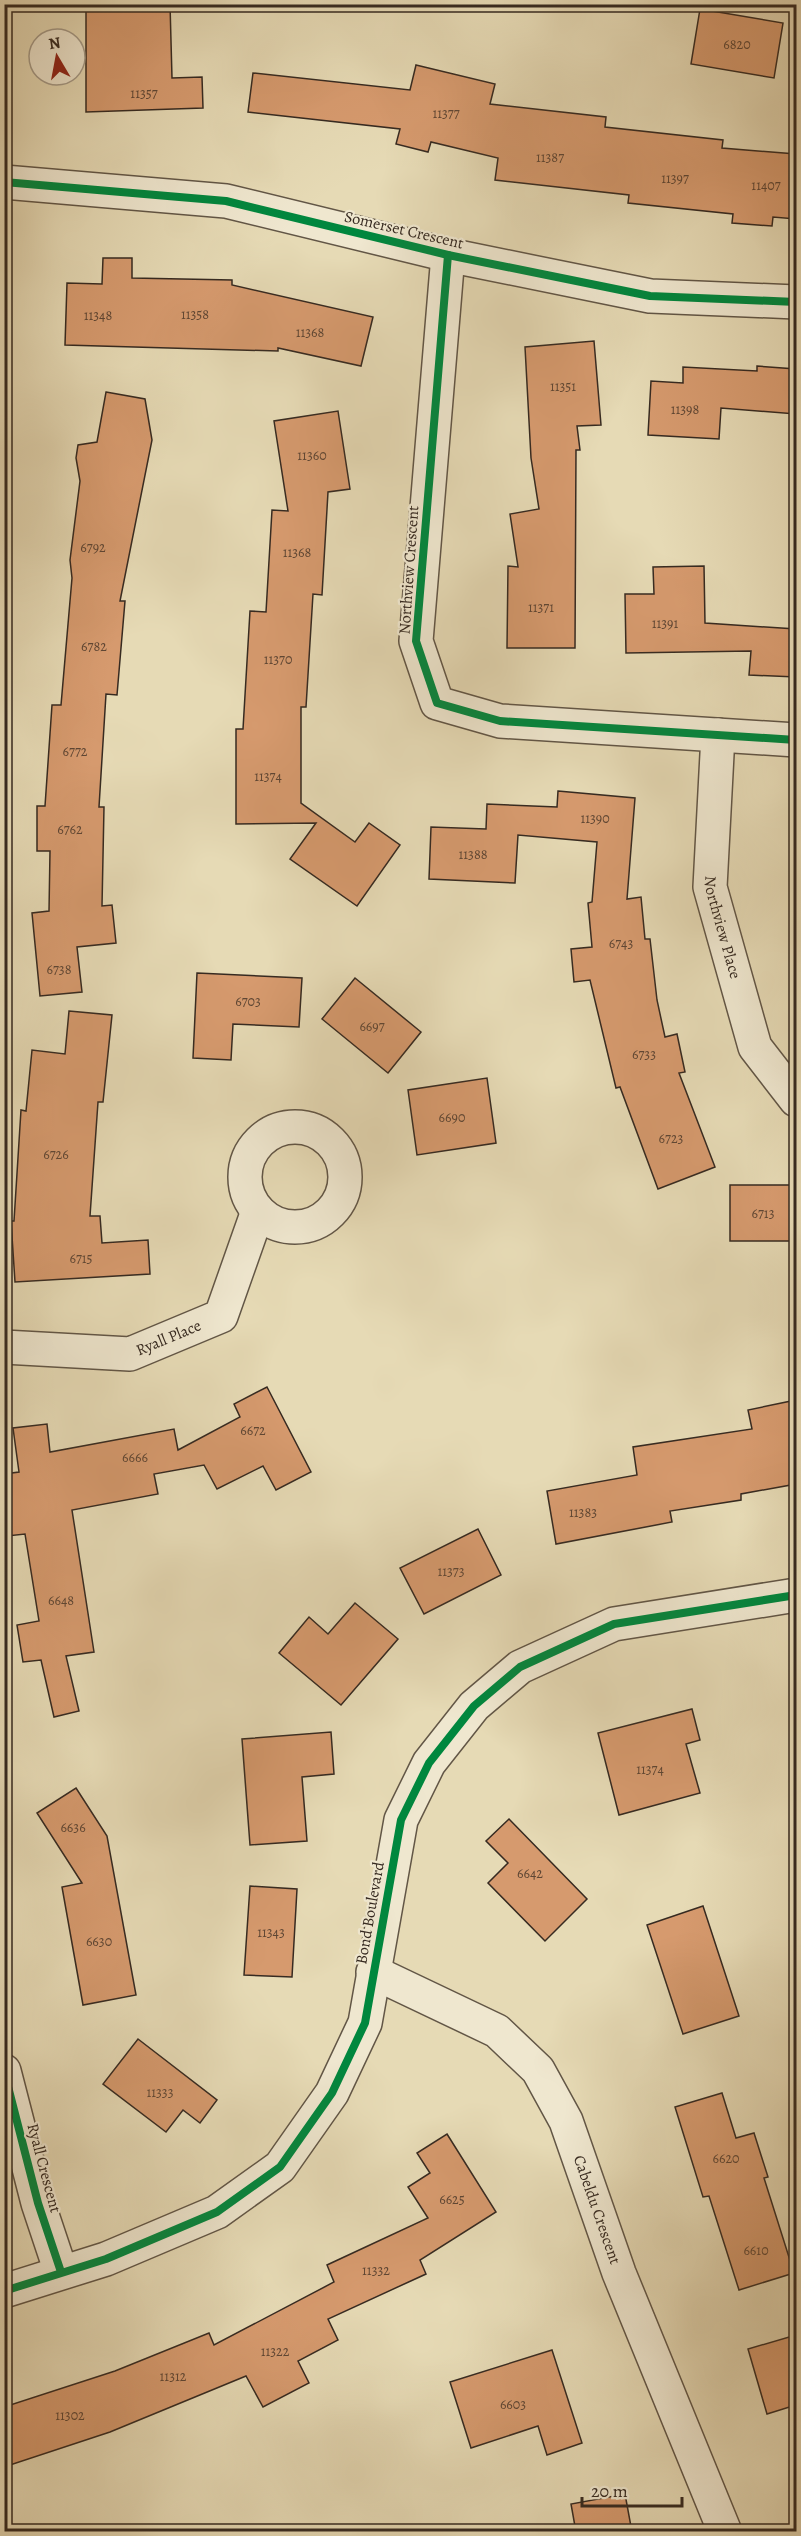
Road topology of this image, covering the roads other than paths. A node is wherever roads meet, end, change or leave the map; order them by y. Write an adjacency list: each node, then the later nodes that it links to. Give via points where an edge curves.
1 (4, 182): 2 (street, Somerset Crescent, via 226,201)
2 (448, 255): 3 (street, Somerset Crescent, via 650,296); 4 (street, Northview Crescent, via 416,641 437,703 500,721)
3 (796, 302)
4 (718, 735): 5 (street, Northview Crescent); 6 (street, Northview Place, via 710,887 755,1047)
5 (796, 740)
6 (796, 1100)
7 (258, 1211): 8 (street, Ryall Place, via 221,1316 130,1354)
8 (4, 1347)
9 (796, 1595): 10 (street, Bond Boulevard, via 614,1624 520,1667 474,1706 429,1763 401,1821)
10 (374, 1972): 12 (street, Bond Boulevard, via 365,2023 332,2093 280,2167 217,2212 106,2259); 14 (street, Cabeldu Crescent, via 497,2031 538,2070 566,2121 619,2273)
11 (4, 2071): 12 (street, Ryall Crescent, via 38,2203)
12 (61, 2272): 13 (street, Bond Boulevard)
13 (4, 2291)
14 (725, 2532)

